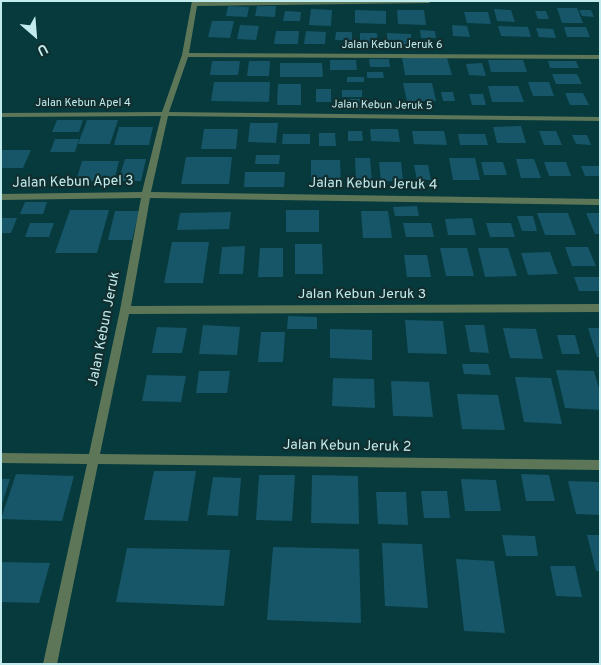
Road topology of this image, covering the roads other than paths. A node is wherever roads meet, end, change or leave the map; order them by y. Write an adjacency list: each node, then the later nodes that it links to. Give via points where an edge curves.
1 (429, 1): 2 (street)
2 (195, 3): 3 (street, Jalan Kebun Jeruk)
3 (185, 54): 4 (street, Jalan Kebun Jeruk 6); 5 (street, Jalan Kebun Jeruk)
4 (600, 57)
5 (165, 114): 6 (street, Jalan Kebun Apel 4); 7 (street, Jalan Kebun Jeruk 5); 8 (street, Jalan Kebun Jeruk)
6 (1, 115)
7 (600, 119)
8 (146, 195): 9 (street, Jalan Kebun Apel 3); 10 (street, Jalan Kebun Jeruk 4); 12 (street, Jalan Kebun Jeruk)
9 (1, 197)
10 (600, 202)
11 (600, 308): 12 (street, Jalan Kebun Jeruk 3)
12 (124, 310): 14 (street, Jalan Kebun Jeruk)
13 (1, 458): 14 (street, Jalan Kebun Jeruk 2)
14 (94, 458): 15 (street, Jalan Kebun Jeruk 2); 16 (street, Jalan Kebun Jeruk)
15 (600, 465)
16 (50, 664)

